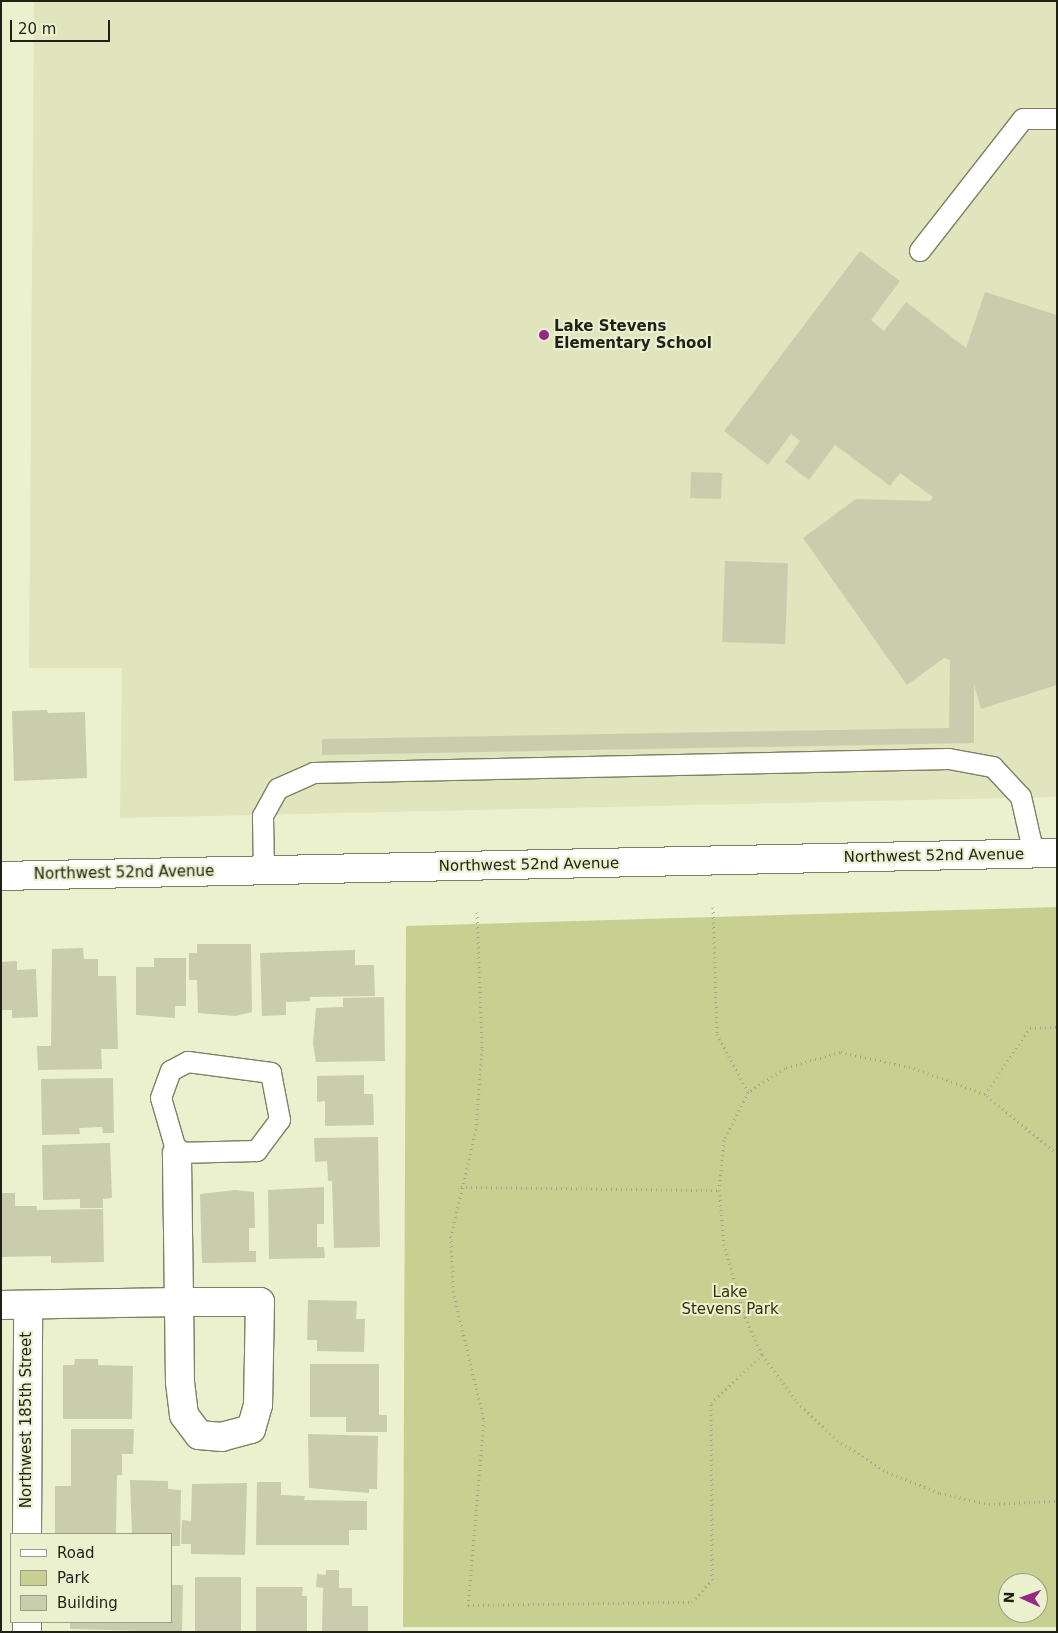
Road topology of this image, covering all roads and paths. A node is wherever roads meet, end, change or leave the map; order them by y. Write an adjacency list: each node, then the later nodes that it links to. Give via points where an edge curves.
1 (1057, 119): 2 (lane, via 1023,119)
2 (920, 251)
3 (1045, 853): 4 (street, Northwest 52nd Avenue); 4 (lane, via 1021,797 993,767 929,760 314,773 278,789 264,816)
4 (264, 870): 5 (street, Northwest 52nd Avenue)
5 (1, 876)
6 (713, 907): 9 (path, via 717,1034)
7 (477, 912): 13 (path, via 482,1049 476,1129)
8 (1057, 1027): 10 (path, via 1030,1028)
9 (748, 1092): 10 (path, via 785,1068 840,1052 910,1067); 14 (path, via 724,1140)
10 (985, 1094): 12 (path)
11 (177, 1153): 11 (lane, via 257,1151 280,1120 271,1073 188,1062 171,1071 162,1098); 15 (street)
12 (1057, 1154)
13 (461, 1187): 14 (path); 17 (path, via 451,1236 453,1291 484,1420 468,1605 692,1602 712,1580 711,1403)
14 (719, 1190): 17 (path, via 724,1244 745,1317)
15 (179, 1302): 15 (street, via 260,1302 258,1405 251,1430 222,1438 199,1435 184,1415); 16 (street)
16 (14, 1305): 19 (street, Northwest 185th Street)
17 (762, 1356): 18 (path, via 797,1402 830,1434 886,1472 940,1493 989,1504)
18 (1057, 1501)
19 (27, 1533)

